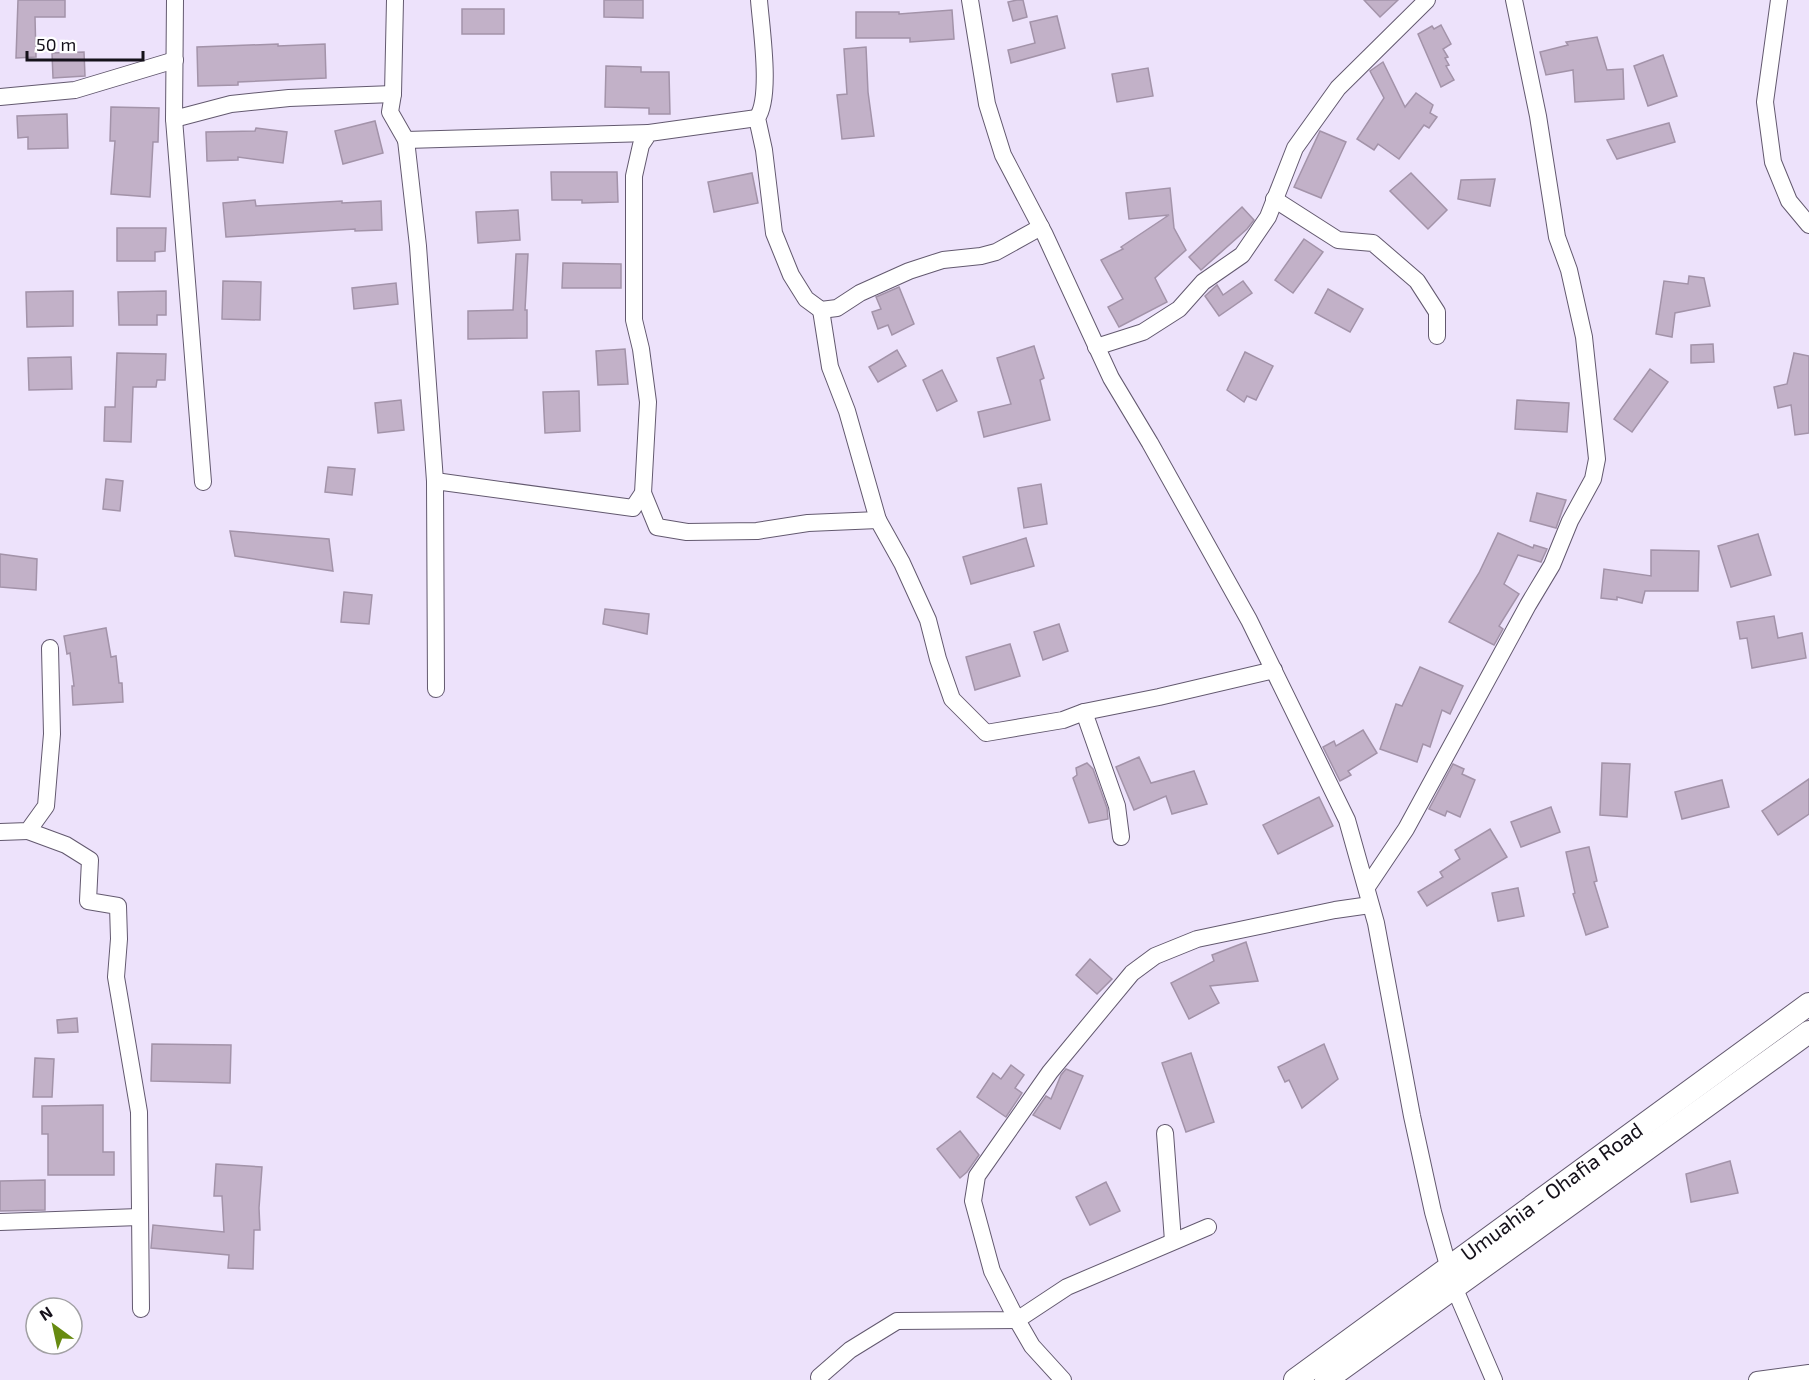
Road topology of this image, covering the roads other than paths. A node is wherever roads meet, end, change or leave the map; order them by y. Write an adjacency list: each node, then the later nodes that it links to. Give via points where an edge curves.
1 (175, 0): 8 (street)
2 (395, 0): 9 (street)
3 (759, 0): 11 (street, via 765,71 762,112)
4 (970, 0): 17 (street, via 990,114 1003,155)
5 (1427, 0): 15 (street, via 1338,88 1295,148)
6 (1514, 0): 32 (street, via 1557,237 1584,337 1597,459 1593,479 1552,565 1406,829)
7 (1779, 0): 16 (street, via 1765,102 1773,162 1790,201)
8 (175, 60): 10 (street, via 75,90); 12 (street)
9 (393, 94): 12 (street, via 231,104); 14 (street, via 390,112)
10 (0, 97)
11 (757, 118): 13 (street); 18 (street, via 774,232 791,275 806,299)
12 (174, 119): 22 (street)
13 (649, 133): 14 (street); 23 (street, via 641,145 634,176 634,320 648,402)
14 (406, 140): 21 (street)
15 (1274, 199): 19 (street, via 1338,240 1372,243 1417,280 1437,312); 20 (street, via 1268,217 1242,255 1203,282 1179,309 1143,332)
16 (1809, 225)
17 (1041, 226): 18 (street, via 996,252 943,260 909,271 837,308); 20 (street)
18 (821, 310): 24 (street, via 830,367 847,411)
19 (1437, 336)
20 (1095, 347): 26 (street)
21 (435, 481): 23 (street, via 633,508); 27 (street)
22 (202, 482)
23 (644, 493): 24 (street, via 657,527 687,532 758,531 808,523)
24 (878, 520): 28 (street, via 928,620 952,699 986,733 1063,720)
25 (50, 648): 29 (street, via 52,734 46,806)
26 (1274, 670): 28 (street); 32 (street, via 1347,820)
27 (436, 689)
28 (1084, 712): 31 (street, via 1117,806)
29 (28, 831): 30 (street); 37 (street, via 66,845 90,860 88,901 118,906 116,977 139,1113)
30 (0, 832)
31 (1121, 837)
32 (1367, 887): 33 (street)
33 (1370, 905): 41 (street, via 1412,1116); 43 (street, via 1197,939 1155,956 1132,973 1050,1072 977,1176 973,1201 979,1227 992,1271)
34 (1809, 1004): 41 (main road, Umuahia - Ohafia Road)
35 (1809, 1032): 41 (main road, Umuahia - Ohafia Road)
36 (1165, 1132): 40 (street)
37 (139, 1217): 38 (street); 42 (street)
38 (0, 1222)
39 (1208, 1227): 40 (street)
40 (1173, 1241): 43 (street, via 1067,1287)
41 (1451, 1277): 47 (main road, Umuahia - Ohafia Road); 48 (main road, Umuahia - Ohafia Road); 49 (street)
42 (141, 1309)
43 (1017, 1320): 45 (street, via 897,1321 850,1350); 46 (street, via 1032,1346)
44 (1809, 1373): 50 (street)
45 (819, 1377)
46 (1063, 1380)
47 (1295, 1380)
48 (1326, 1380)
49 (1494, 1380)
50 (1757, 1380)

